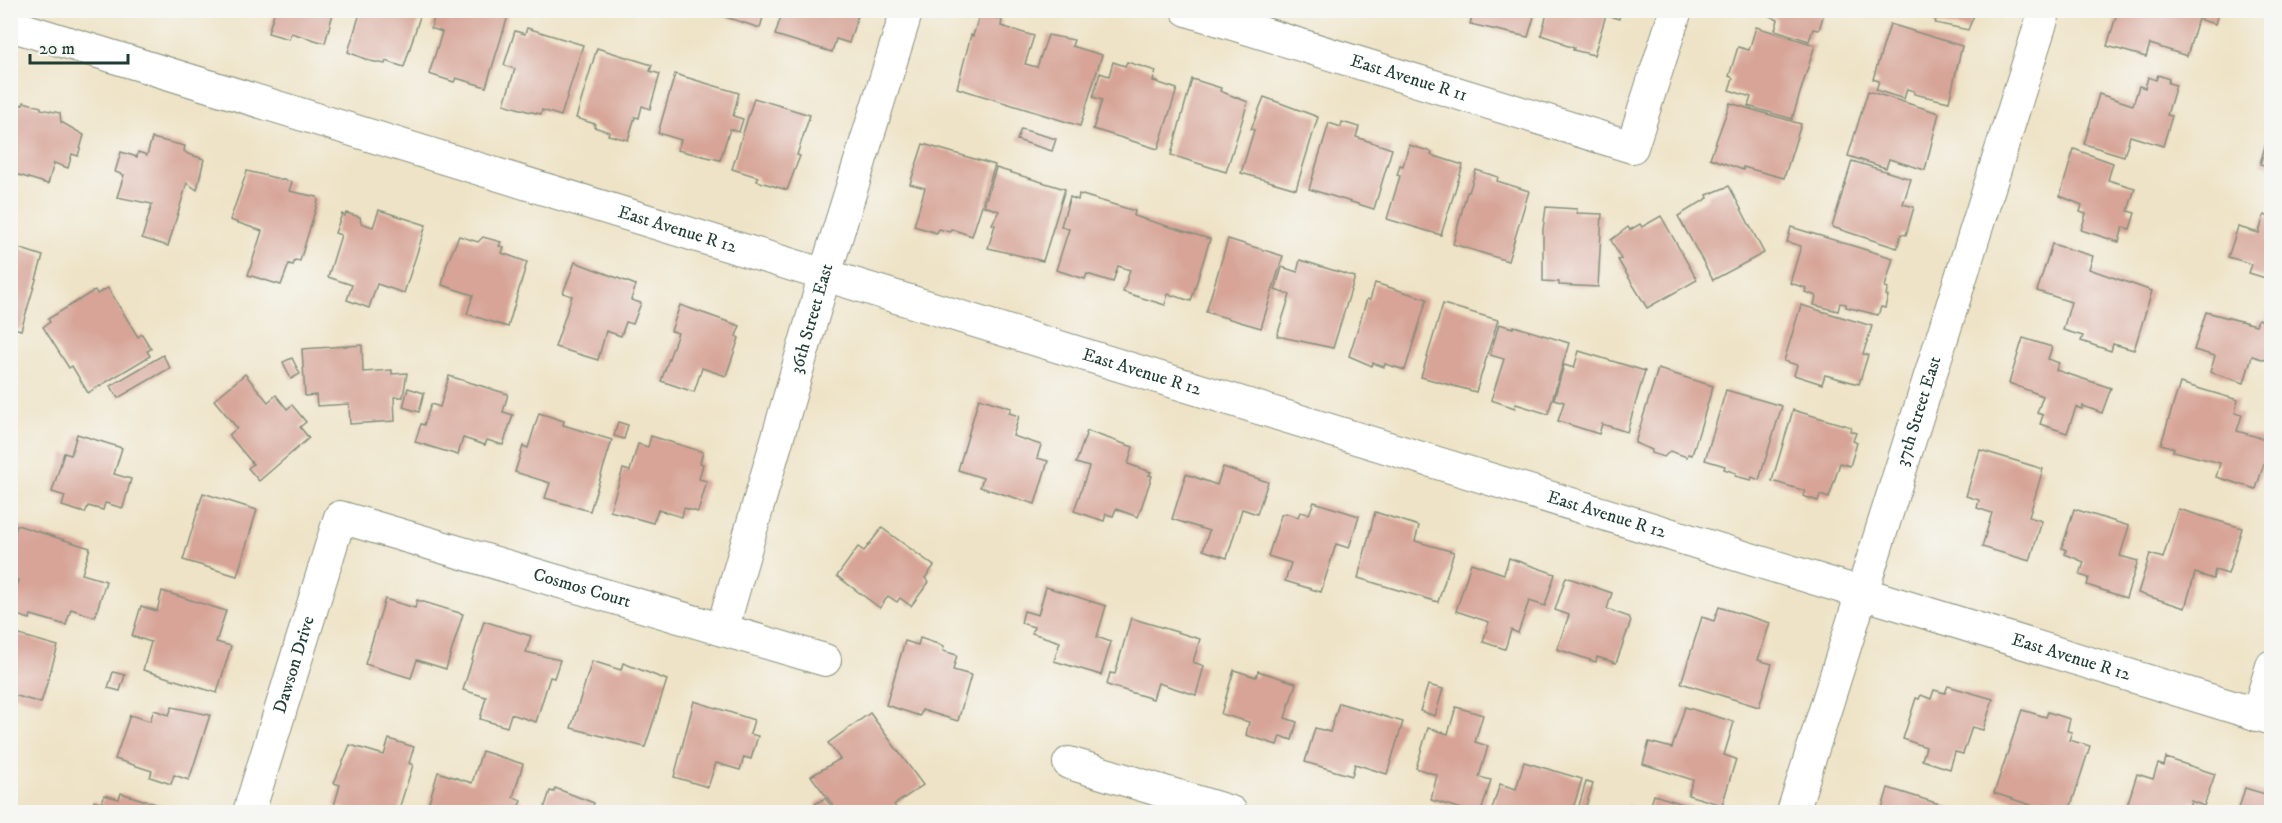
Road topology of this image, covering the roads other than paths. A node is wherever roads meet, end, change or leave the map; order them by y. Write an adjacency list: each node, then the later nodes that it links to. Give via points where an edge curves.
1 (907, 10): 6 (street, 36th Street East)
2 (1188, 10): 3 (street, East Avenue R 11, via 1632,147)
3 (1676, 10)
4 (2045, 10): 8 (street, 37th Street East)
5 (10, 25): 6 (street, East Avenue R 12)
6 (825, 274): 8 (street, East Avenue R 12); 9 (street, 36th Street East)
7 (340, 517): 9 (street, Cosmos Court); 14 (street, Dawson Drive)
8 (1862, 592): 12 (street, East Avenue R 12); 16 (street, 37th Street East)
9 (722, 630): 10 (street, Cosmos Court)
10 (825, 660)
11 (2271, 666): 12 (street)
12 (2264, 717)
13 (1069, 763): 15 (street)
14 (249, 813)
15 (1231, 813)
16 (1793, 813)

